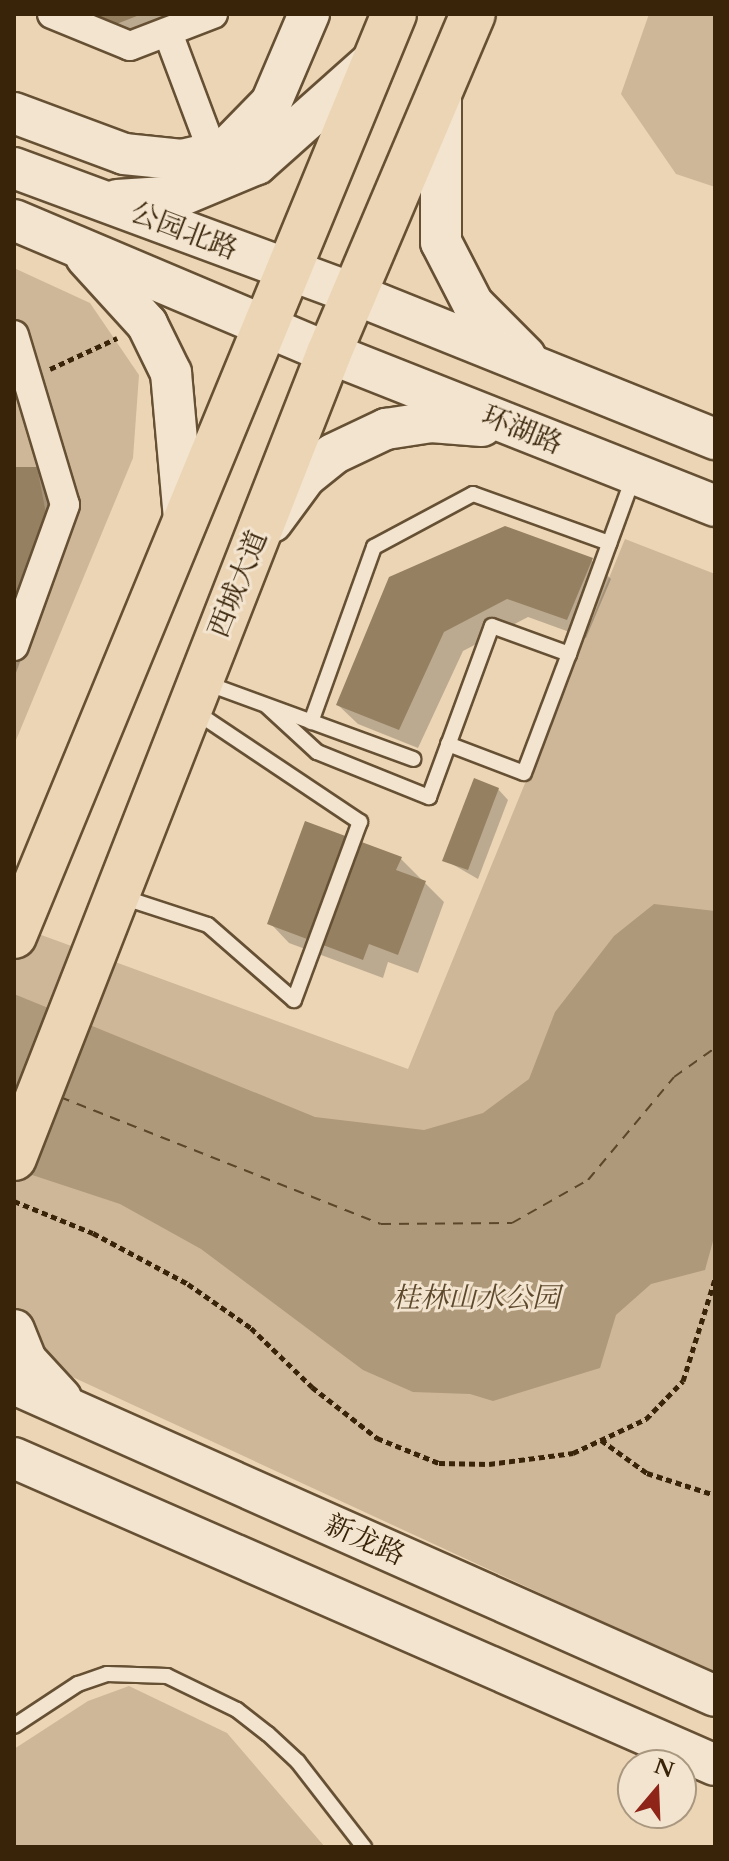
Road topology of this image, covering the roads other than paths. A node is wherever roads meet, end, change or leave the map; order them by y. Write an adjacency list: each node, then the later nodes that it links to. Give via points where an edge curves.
1 (52, 14): 6 (street, via 130,46)
2 (213, 14): 6 (street)
3 (309, 14): 10 (main road, via 271,103 225,150)
4 (394, 14): 7 (highway)
5 (473, 14): 8 (highway, 西城大道)
6 (168, 33): 10 (street)
7 (375, 59): 12 (main road, via 257,164 180,196); 15 (highway)
8 (442, 88): 16 (highway, 西城大道); 20 (main road, via 441,242 473,304)
9 (14, 113): 10 (main road, via 124,154 182,160)
10 (213, 153)
11 (14, 168): 12 (main road, 公园北路)
12 (102, 200): 15 (main road, 公园北路)
13 (14, 220): 14 (main road, 公园北路)
14 (81, 251): 17 (main road, 公园北路); 25 (main road, via 147,324 171,373)
15 (286, 270): 16 (main road, 公园北路); 17 (highway)
16 (354, 294): 19 (highway, 西城大道); 20 (main road)
17 (264, 322): 19 (main road, 公园北路); 25 (highway)
18 (14, 335): 28 (street, via 65,505)
19 (329, 353): 21 (main road, 环湖路); 27 (highway, 西城大道)
20 (536, 367): 22 (main road)
21 (519, 429): 23 (main road, 环湖路); 27 (main road, via 431,422 386,429 333,454 305,477)
22 (715, 439)
23 (635, 474): 24 (main road, 环湖路); 26 (lane)
24 (715, 506)
25 (184, 519): 36 (highway)
26 (609, 543): 29 (lane); 32 (lane, via 473,494 374,547)
27 (251, 551): 30 (highway, 西城大道)
28 (14, 646)
29 (569, 654): 33 (lane, via 492,626); 33 (lane, via 524,773)
30 (194, 694): 31 (lane); 35 (highway, 西城大道); 35 (lane, via 360,822 294,1000 208,925)
31 (267, 706): 32 (lane); 33 (lane, via 317,752 429,797)
32 (311, 722): 34 (lane)
33 (448, 744)
34 (413, 759)
35 (114, 894): 37 (highway, 西城大道)
36 (20, 922)
37 (14, 1158)
38 (14, 1330): 40 (main road, via 26,1360)
39 (14, 1384): 40 (main road, 新龙路)
40 (72, 1409): 42 (main road, 新龙路)
41 (25, 1466): 44 (main road)
42 (715, 1696)
43 (14, 1726): 45 (lane, via 78,1684 107,1674 167,1676 237,1710 268,1734 298,1762)
44 (715, 1765)
45 (364, 1847)

